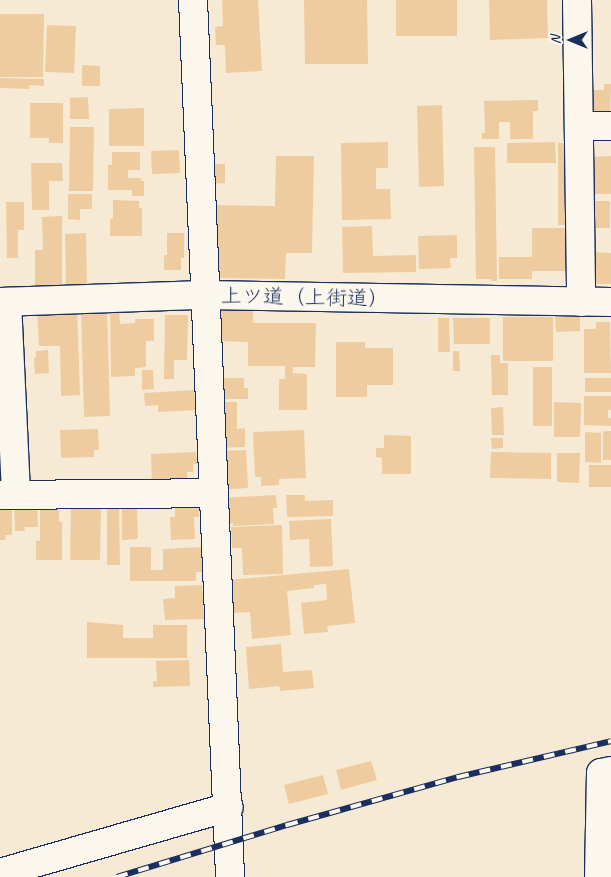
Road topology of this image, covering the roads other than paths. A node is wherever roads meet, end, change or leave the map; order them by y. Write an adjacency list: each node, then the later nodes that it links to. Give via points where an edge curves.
1 (192, 0): 5 (street)
2 (577, 0): 3 (street)
3 (579, 126): 4 (street); 7 (street)
4 (611, 126)
5 (204, 295): 6 (street, 上ツ道（上街道）); 7 (street, 上ツ道（上街道）); 9 (street)
6 (3, 302): 10 (street)
7 (581, 302): 8 (street, 上ツ道（上街道）)
8 (611, 302)
9 (214, 493): 10 (street); 12 (street)
10 (8, 495)
11 (611, 771): 15 (street, via 601,773)
12 (229, 807): 13 (street); 14 (street)
13 (0, 873)
14 (230, 877)
15 (599, 877)

